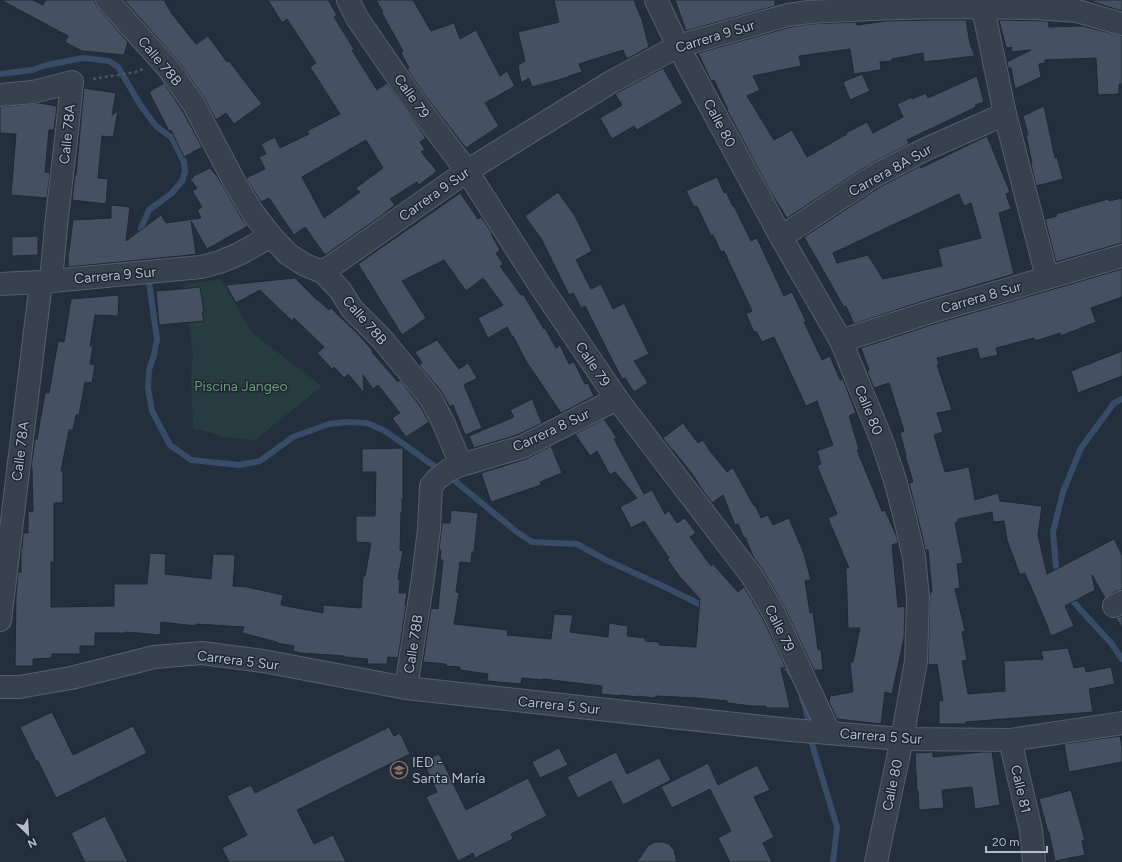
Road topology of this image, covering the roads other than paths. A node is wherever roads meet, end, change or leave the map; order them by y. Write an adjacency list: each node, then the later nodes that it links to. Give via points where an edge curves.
1 (107, 0): 10 (street, Calle 78B, via 169,69 193,104 253,213)
2 (348, 0): 9 (street, Calle 79, via 357,18 414,101)
3 (656, 0): 6 (street, Calle 80)
4 (983, 8): 5 (street, Carrera 9 Sur, via 1077,11); 6 (street, Carrera 9 Sur, via 934,7 809,12 768,20); 8 (street)
5 (1122, 24)
6 (678, 46): 9 (street, Carrera 9 Sur, via 611,82); 11 (street, Calle 80)
7 (0, 95): 15 (street, Calle 78A, via 33,92 72,82 56,226)
8 (1006, 114): 11 (street, Carrera 8A Sur, via 924,150 874,176); 14 (street)
9 (467, 171): 13 (street, Carrera 9 Sur); 18 (street, Calle 79, via 539,284)
10 (270, 236): 13 (street, Calle 78B, via 288,254 305,265); 15 (street, Carrera 9 Sur, via 241,253 202,267)
11 (781, 237): 17 (street, Calle 80)
12 (1122, 256): 14 (street, Carrera 8 Sur)
13 (323, 272): 19 (street, Calle 78B, via 431,399 444,424)
14 (1048, 277): 17 (street, Carrera 8 Sur)
15 (46, 281): 16 (street, Carrera 9 Sur); 20 (street, Calle 78A)
16 (0, 284)
17 (841, 341): 25 (street, Calle 80, via 884,448 901,500 914,557 918,598 916,661)
18 (617, 398): 19 (street, Carrera 8 Sur, via 522,447); 24 (street, Calle 79, via 752,576 774,613)
19 (449, 471): 22 (street, Calle 78B, via 431,486 423,578)
20 (0, 620)
21 (0, 687): 22 (street, Carrera 5 Sur, via 19,687 71,678 154,657 202,653 264,661)
22 (406, 688): 24 (street, Carrera 5 Sur)
23 (1122, 723): 26 (street, Carrera 5 Sur)
24 (829, 732): 25 (street, Carrera 5 Sur)
25 (902, 738): 26 (street, Carrera 5 Sur); 27 (street, Calle 80)
26 (1010, 740): 28 (street, Calle 81, via 1031,830)
27 (876, 862)
28 (1034, 862)

